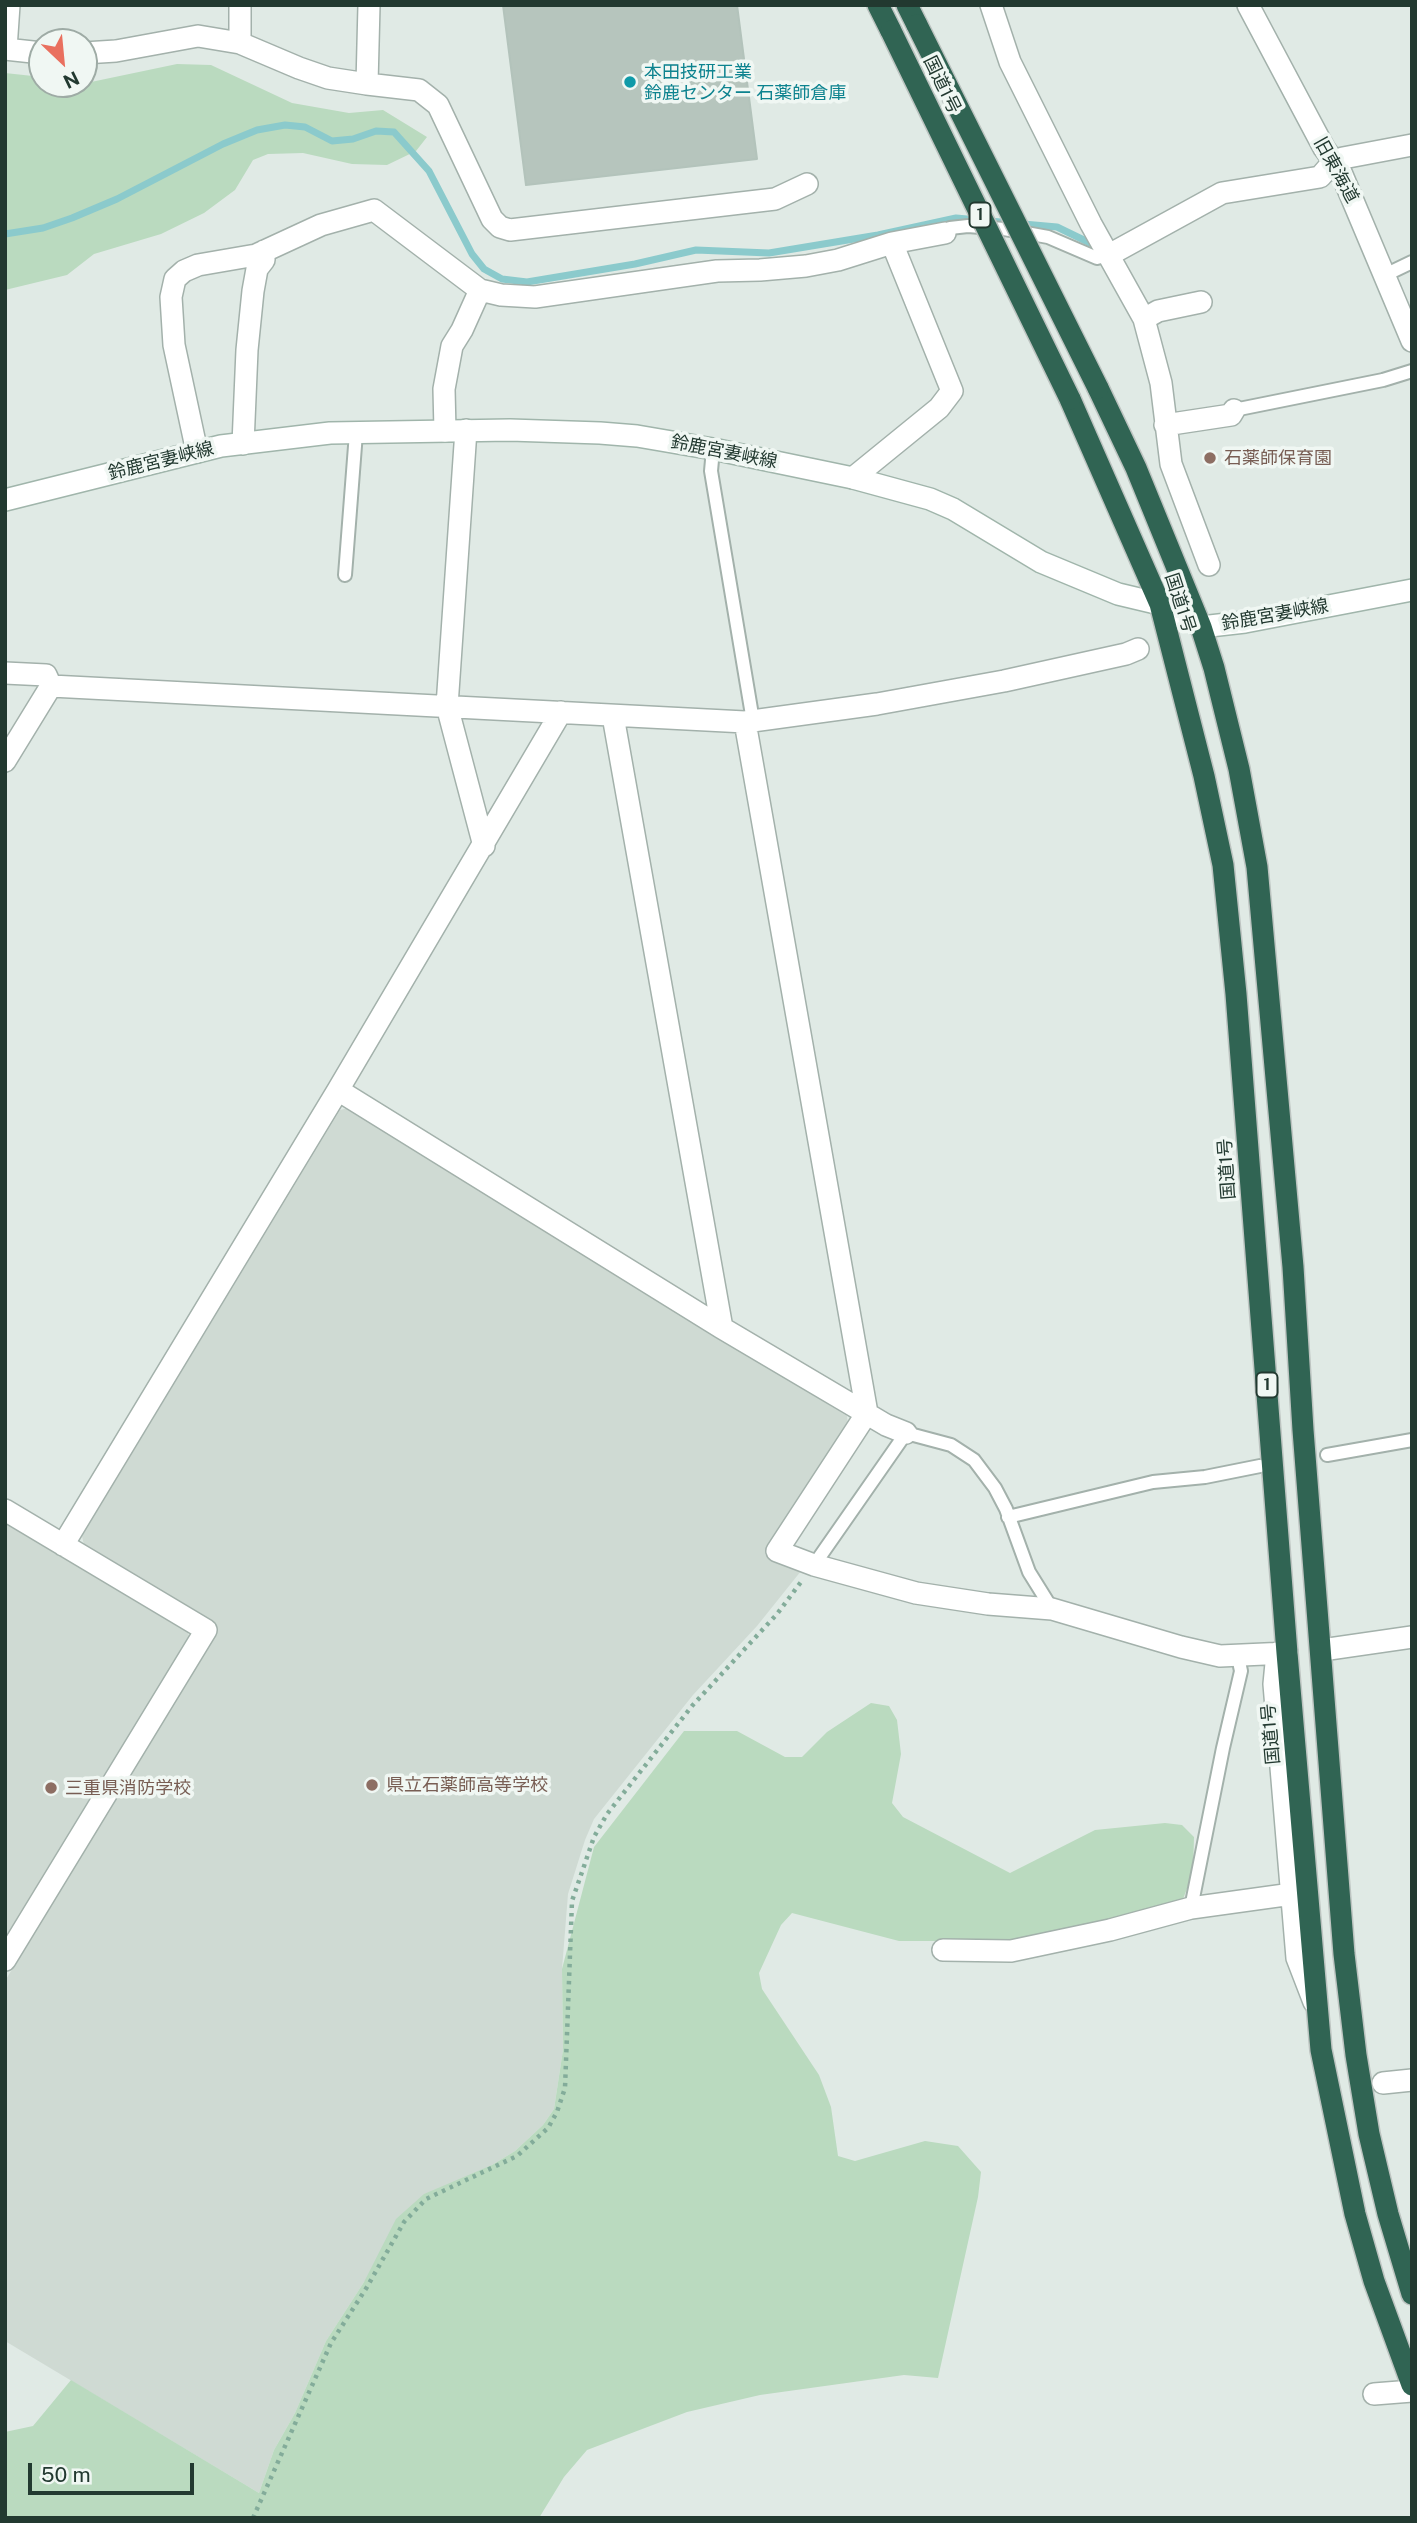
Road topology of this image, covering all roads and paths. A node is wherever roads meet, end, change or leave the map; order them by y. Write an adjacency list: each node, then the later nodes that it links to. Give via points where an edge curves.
1 (9, 5): 9 (street)
2 (240, 5): 8 (street)
3 (369, 5): 12 (street)
4 (878, 5): 39 (highway, 国道1号 / 1, bridge, via 1070,399)
5 (908, 5): 40 (highway, 国道1号 / 1, bridge, via 1136,468)
6 (991, 5): 19 (street, via 1010,62)
7 (1248, 5): 14 (street, 旧東海道)
8 (240, 43): 11 (street, via 198,36); 12 (street, via 328,78)
9 (6, 49): 10 (street)
10 (28, 51)
11 (98, 52)
12 (367, 84): 15 (street, via 418,90 438,105 492,219 510,230 775,199)
13 (1412, 145): 14 (street)
14 (1333, 162): 19 (street, via 1320,177 1222,193); 21 (street, 旧東海道)
15 (807, 184)
16 (945, 233): 17 (street); 19 (lane, via 968,226 1004,229 1048,237 1097,258)
17 (892, 243): 22 (street, via 806,266 717,271 535,297); 34 (street, via 952,391 939,408)
18 (264, 251): 22 (street, via 321,225 374,210); 31 (street, via 253,291); 33 (street, via 198,265 175,279 171,298 174,345)
19 (1109, 255): 24 (street)
20 (1412, 262): 21 (lane)
21 (1385, 275): 25 (street, 旧東海道)
22 (480, 290): 29 (street, via 452,346 444,389)
23 (1201, 302): 24 (street)
24 (1144, 319): 28 (street, via 1161,383)
25 (1412, 341)
26 (1412, 371): 27 (lane)
27 (1234, 410): 28 (street, via 1231,415)
28 (1165, 425): 36 (street, via 1171,464)
29 (456, 431): 30 (street, 鈴鹿宮妻峡線); 32 (street, 鈴鹿宮妻峡線, via 600,433); 44 (street)
30 (356, 433): 31 (street, 鈴鹿宮妻峡線); 37 (lane)
31 (243, 443): 33 (street, 鈴鹿宮妻峡線)
32 (713, 449): 34 (street, 鈴鹿宮妻峡線); 47 (lane, via 711,471)
33 (197, 452): 35 (street, 鈴鹿宮妻峡線)
34 (853, 478): 39 (street, 鈴鹿宮妻峡線, via 930,499 1041,562 1118,594)
35 (5, 500)
36 (1209, 565)
37 (345, 575)
38 (1412, 590): 40 (street, 鈴鹿宮妻峡線)
39 (1160, 604): 40 (street, 鈴鹿宮妻峡線); 64 (highway, 国道1号 / 1, via 1223,865 1238,1007)
40 (1201, 627): 63 (highway, 国道1号 / 1, via 1239,769 1256,867 1293,1267)
41 (1138, 649): 47 (street, via 1004,681)
42 (5, 673): 43 (street, via 46,675)
43 (51, 686): 44 (street); 48 (street)
44 (447, 706): 45 (street); 49 (street)
45 (561, 712): 46 (street); 49 (street)
46 (613, 716): 47 (street); 51 (street)
47 (749, 721): 52 (street)
48 (5, 761)
49 (484, 846): 50 (street)
50 (338, 1090): 51 (street); 59 (street)
51 (722, 1328): 52 (street)
52 (867, 1413): 53 (street); 60 (street, via 777,1551)
53 (906, 1433): 58 (lane, via 951,1445 974,1460 995,1488); 60 (lane)
54 (1412, 1440): 55 (lane)
55 (1327, 1455)
56 (1260, 1466): 58 (lane, via 1153,1482)
57 (5, 1510): 59 (street)
58 (1008, 1517): 61 (lane, via 1029,1572)
59 (63, 1545): 69 (street, via 206,1630)
60 (814, 1565): 61 (street, via 916,1593); 77 (path, via 777,1614 692,1706 594,1837 572,1901 565,2088 548,2128 517,2155 426,2199 404,2222 331,2343)
61 (1052, 1609): 65 (street, via 1181,1647)
62 (1412, 1637): 63 (street)
63 (1321, 1650): 73 (highway, 国道1号 / 1, via 1356,2055 1385,2201)
64 (1282, 1653): 65 (street); 66 (street, via 1274,1684); 70 (highway, 国道1号 / 1)
65 (1238, 1657): 67 (lane, via 1241,1671)
66 (1292, 1894): 67 (street); 70 (street, via 1297,1958)
67 (1191, 1908): 68 (street, via 1011,1951)
68 (943, 1950)
69 (5, 1960)
70 (1317, 2011): 74 (highway, 国道1号 / 1, via 1355,2214)
71 (1412, 2080): 72 (street)
72 (1383, 2083)
73 (1412, 2294)
74 (1412, 2385)
75 (1412, 2391): 76 (street)
76 (1374, 2394)
77 (253, 2518)

